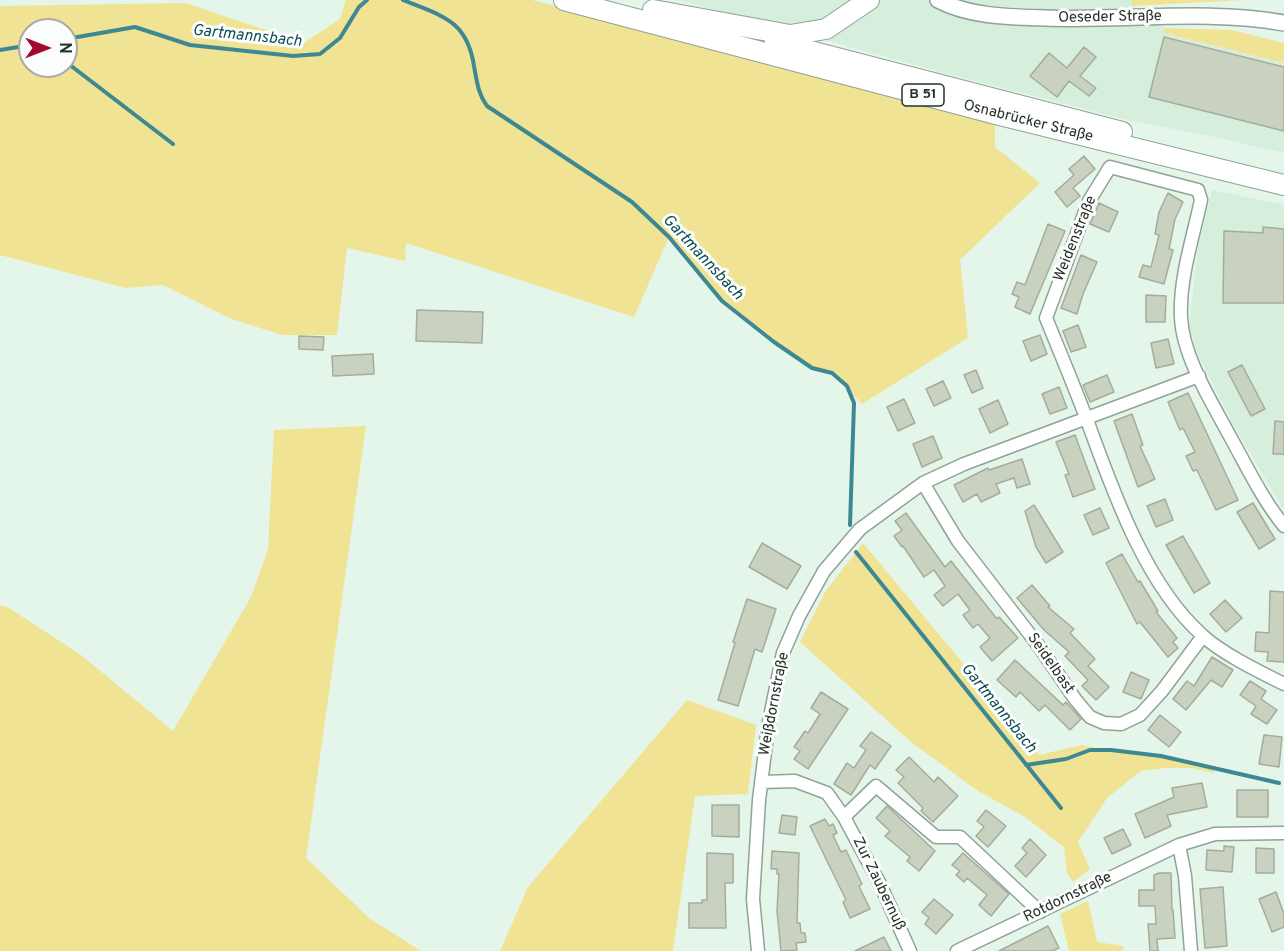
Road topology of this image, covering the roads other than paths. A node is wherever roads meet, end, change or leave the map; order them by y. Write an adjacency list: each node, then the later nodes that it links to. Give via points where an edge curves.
1 (564, 0): 8 (highway, Osnabrücker Straße / B 51)
2 (614, 0): 5 (highway, Osnabrücker Straße / B 51)
3 (869, 0): 5 (highway, via 826,29 790,35)
4 (938, 0): 6 (street, Oeseder Straße, via 993,17 1093,20 1230,16)
5 (653, 10): 7 (highway, Osnabrücker Straße / B 51)
6 (1284, 23)
7 (1284, 173)
8 (1284, 185)
9 (1199, 376): 10 (street, Weißdornstraße); 10 (street, Weidenstraße, via 1188,352 1181,319 1182,286 1201,200 1198,190 1110,167 1089,201 1046,318); 12 (street, Weidenstraße, via 1246,466)
10 (1086, 419): 11 (street, Weißdornstraße); 13 (street, Weidenstraße, via 1138,548 1168,596)
11 (923, 483): 13 (street, Seidelbast, via 958,541 1090,717 1121,724 1140,715); 15 (street, Weißdornstraße, via 860,529 824,571 783,654)
12 (1284, 526)
13 (1203, 636): 14 (street, Weidenstraße)
14 (1284, 684)
15 (761, 782): 16 (street, Zur Zaubernuß, via 795,781 827,793); 20 (street, Weißdornstraße, via 753,899)
16 (844, 817): 19 (street, via 876,786 936,837 960,837); 21 (street, Zur Zaubernuß)
17 (1284, 833): 18 (street, Rotdornstraße, via 1215,834)
18 (1179, 845): 19 (street, Rotdornstraße); 23 (street)
19 (1040, 912): 22 (street, Rotdornstraße)
20 (758, 951)
21 (910, 951)
22 (957, 951)
23 (1191, 951)

